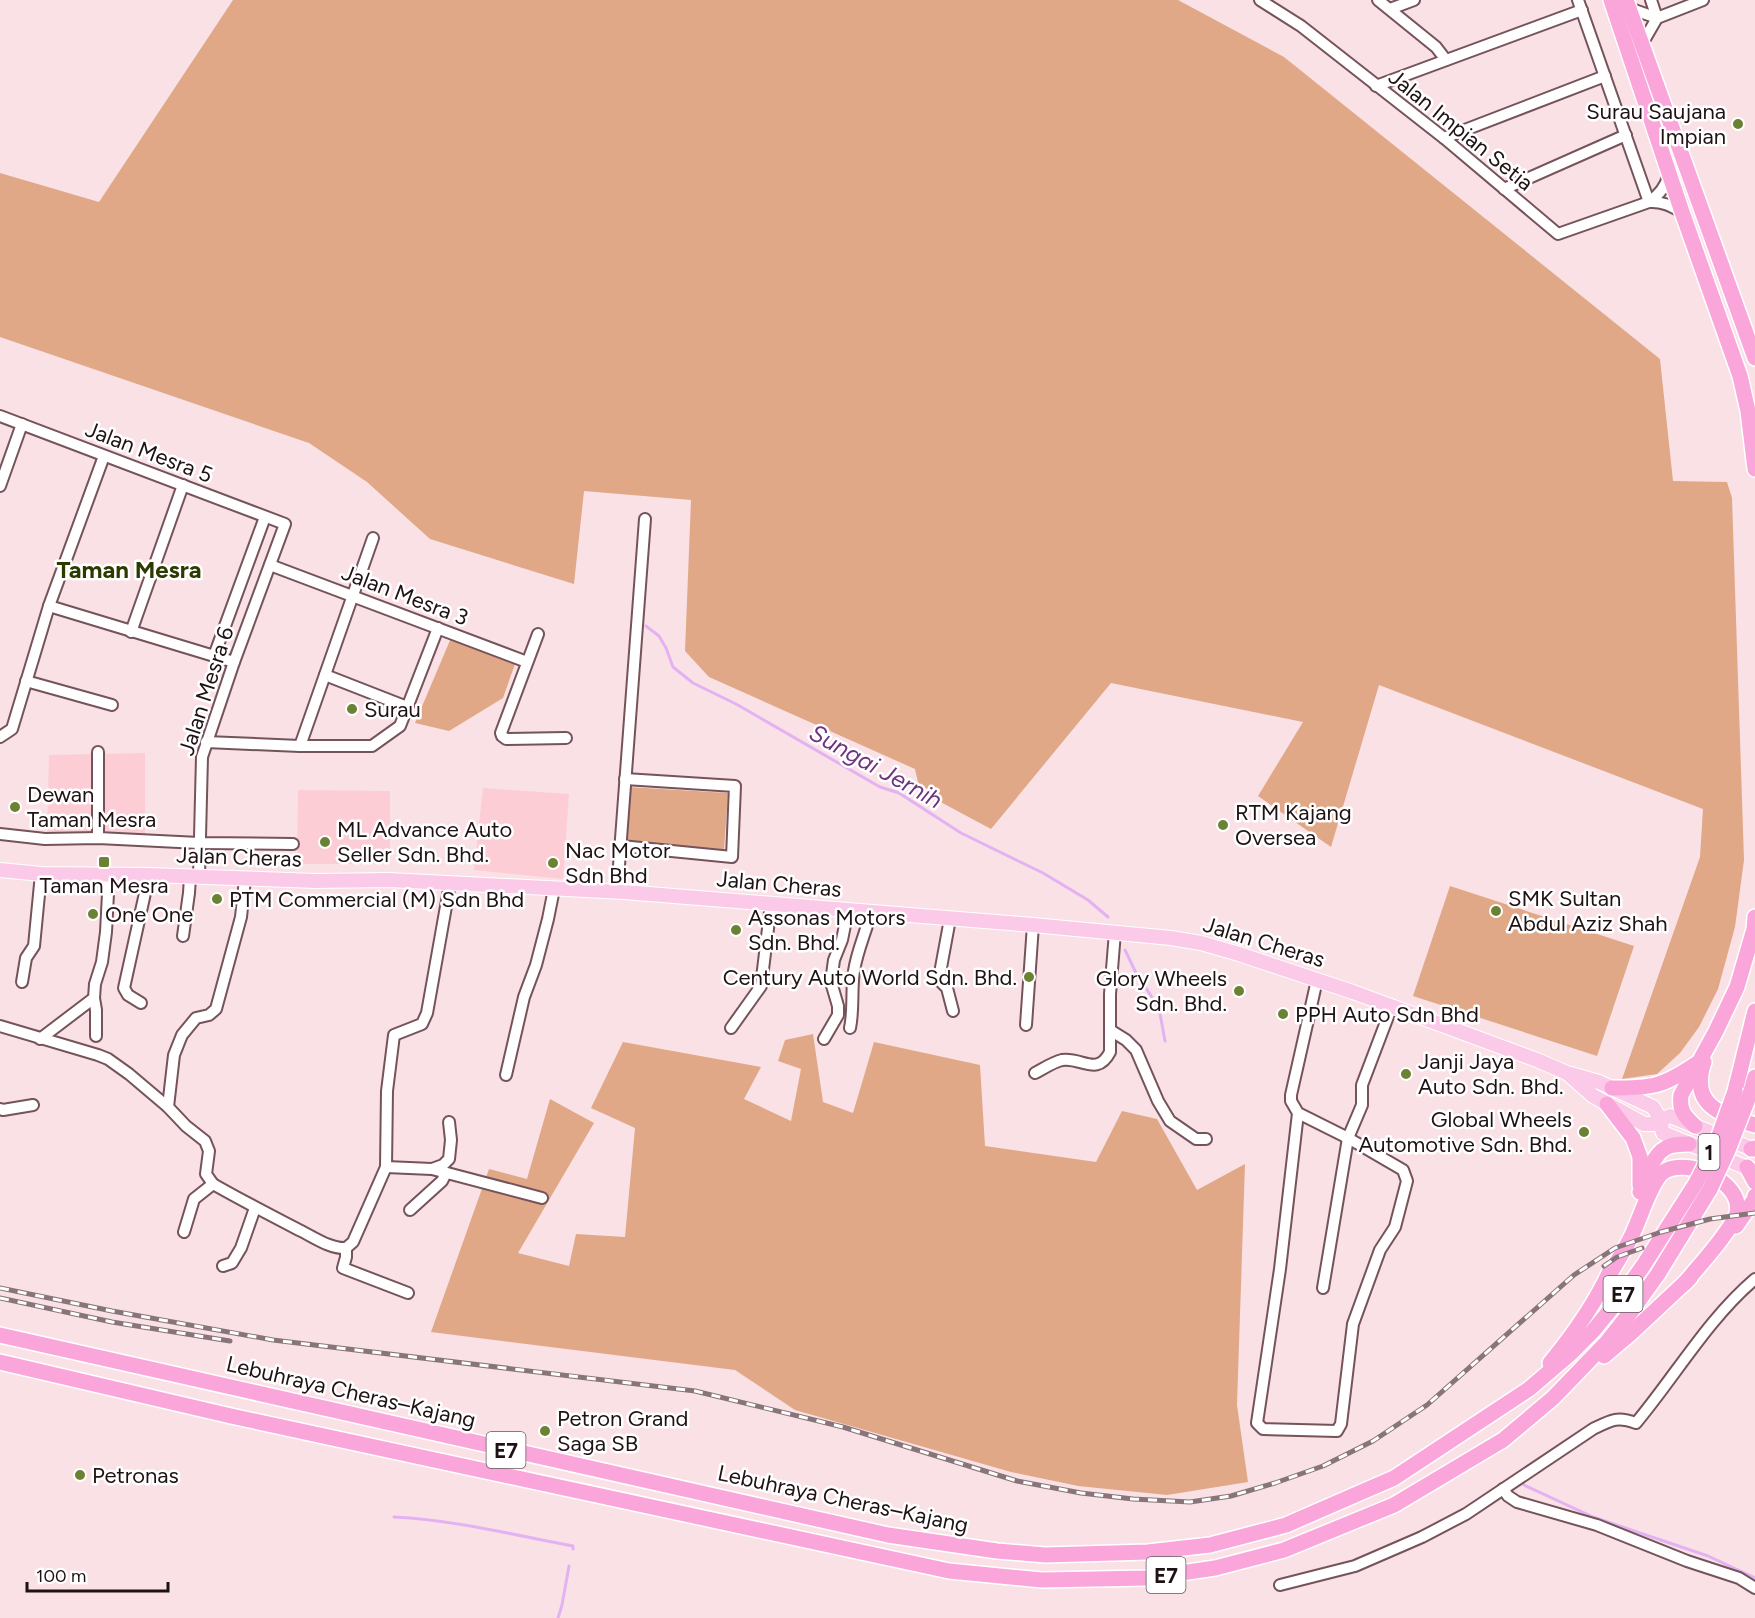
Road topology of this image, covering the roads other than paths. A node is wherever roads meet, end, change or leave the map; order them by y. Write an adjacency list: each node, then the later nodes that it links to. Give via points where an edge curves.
1 (1260, 0): 14 (street, Jalan Impian Setia, via 1301,26)
2 (1378, 0): 9 (street)
3 (1414, 0): 9 (street)
4 (1611, 0): 17 (highway)
5 (1651, 0): 10 (street)
6 (1703, 0): 10 (street)
7 (1628, 4): 10 (street); 11 (highway)
8 (1580, 5): 12 (street); 13 (street)
9 (1390, 9): 12 (street)
10 (1657, 18): 11 (street)
11 (1642, 44): 21 (highway)
12 (1446, 60): 14 (street)
13 (1605, 76): 15 (street); 16 (street)
14 (1376, 86): 16 (street, Jalan Impian Setia)
15 (1626, 135): 18 (street); 19 (street)
16 (1444, 138): 18 (street, Jalan Impian Setia)
17 (1670, 175): 19 (street, Jalan Impian Setia, via 1665,188); 20 (highway)
18 (1504, 189): 19 (street, Jalan Impian Setia, via 1558,234)
19 (1649, 202): 20 (street, via 1670,205)
20 (1682, 212): 25 (highway, via 1740,376)
21 (1755, 358)
22 (0, 416): 23 (street, Jalan Mesra 5)
23 (22, 424): 24 (street, Jalan Mesra 5); 27 (street)
24 (104, 456): 26 (street, Jalan Mesra 5); 34 (street)
25 (1755, 469)
26 (183, 485): 28 (street, Jalan Mesra 5); 36 (street)
27 (0, 486)
28 (265, 517): 30 (street, Jalan Mesra 5); 38 (street)
29 (645, 519): 50 (street)
30 (285, 524): 32 (street, Jalan Mesra 6)
31 (374, 538): 33 (street)
32 (270, 565): 33 (street, Jalan Mesra 3); 39 (street, Jalan Mesra 6)
33 (352, 596): 35 (street, Jalan Mesra 3); 41 (street)
34 (49, 606): 36 (street); 42 (street)
35 (438, 628): 40 (street, Jalan Mesra 3); 44 (street)
36 (132, 632): 38 (street)
37 (538, 634): 40 (street)
38 (214, 656): 39 (street)
39 (234, 662): 47 (street, Jalan Mesra 6)
40 (527, 662): 46 (street, via 502,736)
41 (325, 675): 44 (street); 48 (street)
42 (26, 681): 43 (street); 45 (street, via 12,729)
43 (111, 705)
44 (408, 706): 48 (street, via 400,726 372,746)
45 (0, 737)
46 (566, 738)
47 (206, 742): 48 (street); 53 (street, Jalan Mesra 6, via 202,757)
48 (300, 746)
49 (98, 752): 52 (street)
50 (625, 779): 55 (street); 55 (street, via 735,786 732,857)
51 (0, 834): 52 (street, via 45,839)
52 (98, 838): 53 (street)
53 (200, 843): 54 (street); 60 (street, Jalan Mesra 6)
54 (293, 844)
55 (621, 846): 64 (street)
56 (0, 870): 57 (main road, Jalan Cheras / 1)
57 (41, 874): 58 (main road, Jalan Cheras / 1); 74 (street, via 34,946 26,958)
58 (109, 874): 59 (main road, Jalan Cheras / 1); 75 (street, via 106,932)
59 (150, 875): 60 (main road, Jalan Cheras / 1); 76 (street, via 124,988)
60 (195, 877): 61 (main road, Jalan Cheras / 1); 72 (street, Jalan Mesra 6)
61 (245, 879): 62 (main road, Jalan Cheras / 1); 97 (street, via 241,916 216,1009 196,1018 182,1035 174,1055)
62 (450, 884): 63 (main road, Jalan Cheras / 1); 108 (street, via 427,1013 422,1024 394,1035 387,1091)
63 (554, 889): 64 (main road, Jalan Cheras / 1); 92 (street)
64 (617, 892): 65 (main road, Jalan Cheras / 1)
65 (771, 904): 66 (main road, Jalan Cheras / 1); 82 (street, via 761,986)
66 (848, 910): 67 (main road, Jalan Cheras / 1); 88 (street, via 831,982 838,1015)
67 (871, 912): 69 (main road, Jalan Cheras / 1); 83 (street, via 854,969)
68 (1755, 917): 85 (highway, via 1737,987)
69 (950, 919): 70 (main road, Jalan Cheras / 1); 78 (street, via 940,973)
70 (1033, 925): 71 (main road, Jalan Cheras / 1); 80 (street)
71 (1115, 932): 73 (main road, Jalan Cheras / 1, via 1201,943); 84 (street)
72 (183, 936)
73 (1317, 980): 77 (main road, Jalan Cheras / 1); 99 (street, via 1291,1095)
74 (22, 982)
75 (94, 998): 86 (street); 87 (street)
76 (141, 1003)
77 (1392, 1006): 91 (main road, Jalan Cheras / 1); 104 (street, via 1362,1084 1362,1105)
78 (952, 1011)
79 (1755, 1011): 114 (highway, Lebuhraya Cheras–Kajang / E7, bridge, via 1735,1091)
80 (1026, 1025)
81 (0, 1026): 87 (street)
82 (731, 1028)
83 (850, 1028)
84 (1110, 1030): 90 (street, via 1110,1052 1102,1064 1063,1060); 105 (street, via 1136,1050 1170,1121 1196,1139)
85 (1716, 1031): 89 (highway); 102 (highway, via 1699,1085 1705,1101)
86 (96, 1036)
87 (40, 1039): 97 (street, via 108,1059)
88 (824, 1039)
89 (1698, 1062): 94 (highway, via 1653,1087); 103 (highway, via 1680,1104 1682,1114)
90 (1035, 1073)
91 (1567, 1073): 94 (main road, Jalan Cheras / 1); 95 (main road, Jalan Cheras / 1)
92 (506, 1075)
93 (1753, 1084): 114 (highway, Lebuhraya Cheras–Kajang / E7, bridge, via 1728,1150)
94 (1612, 1088): 100 (main road, Jalan Cheras / 1, via 1653,1107)
95 (1607, 1104): 100 (main road, Jalan Cheras / 1, via 1644,1124); 115 (highway, via 1634,1138 1640,1157)
96 (33, 1105): 98 (street)
97 (168, 1107): 113 (street, via 205,1141 209,1151 206,1174)
98 (0, 1109)
99 (1298, 1113): 104 (street); 104 (street, via 1257,1423 1263,1429 1336,1431 1341,1424 1353,1324 1380,1250 1395,1227 1407,1181 1403,1170)
100 (1659, 1121): 103 (main road, Jalan Cheras / 1, via 1670,1116); 106 (main road, Jalan Cheras / 1, via 1663,1133)
101 (449, 1122): 109 (street, via 449,1159)
102 (1755, 1125)
103 (1695, 1126): 107 (main road, Jalan Cheras / 1)
104 (1348, 1138): 128 (street)
105 (1206, 1139)
106 (1689, 1144): 110 (main road, Jalan Cheras / 1); 115 (highway, via 1671,1145 1659,1152)
107 (1754, 1149)
108 (386, 1167): 109 (street); 123 (street, via 353,1242)
109 (432, 1169): 111 (street)
110 (1751, 1169): 112 (highway)
111 (446, 1173): 117 (street); 119 (street)
112 (1755, 1182)
113 (213, 1184): 118 (street); 121 (street, via 194,1199)
114 (1703, 1186): 132 (highway, Lebuhraya Cheras–Kajang / E7, via 1593,1330); 133 (highway, Lebuhraya Cheras–Kajang / E7, via 1658,1274 1607,1342)
115 (1640, 1194): 125 (highway)
116 (1755, 1196): 122 (highway)
117 (542, 1198)
118 (255, 1208): 123 (street, via 330,1245); 124 (street, via 242,1248 232,1263)
119 (410, 1210)
120 (1755, 1216): 122 (highway)
121 (184, 1232)
122 (1728, 1238): 127 (highway)
123 (346, 1248): 129 (street, via 343,1268)
124 (223, 1266)
125 (1607, 1279): 127 (highway, via 1632,1237 1655,1182 1663,1173 1686,1167 1723,1182 1738,1205 1726,1232); 132 (highway, via 1578,1326)
126 (1755, 1279): 134 (street, via 1717,1318 1636,1423 1612,1419)
127 (1685, 1283): 133 (highway)
128 (1323, 1288)
129 (408, 1293)
130 (0, 1335): 132 (highway, Lebuhraya Cheras–Kajang / E7, via 888,1535 1045,1555 1148,1552 1210,1545 1286,1525 1394,1478)
131 (0, 1362): 133 (highway, Lebuhraya Cheras–Kajang / E7, via 231,1416 949,1571 1042,1580 1147,1578 1215,1568 1284,1550 1394,1505 1503,1440)
132 (1529, 1389)
133 (1553, 1398)
134 (1503, 1489): 135 (street, via 1422,1537 1355,1566); 136 (street, via 1517,1502 1597,1525 1739,1578)
135 (1280, 1585)
136 (1755, 1588)

